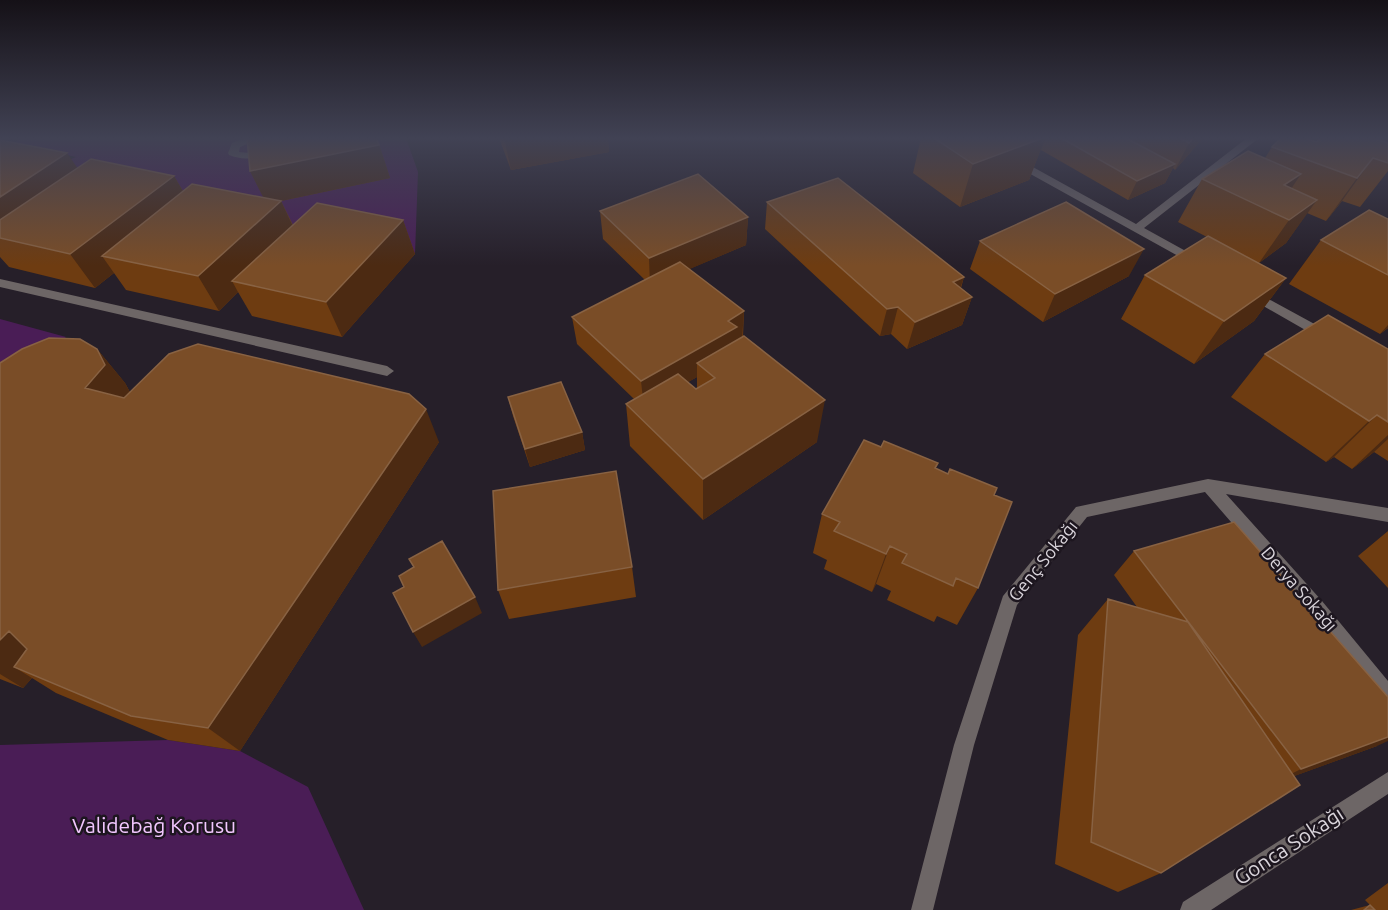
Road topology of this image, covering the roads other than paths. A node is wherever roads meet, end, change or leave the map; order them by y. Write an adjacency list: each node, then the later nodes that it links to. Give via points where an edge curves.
1 (1049, 180): 3 (street)
2 (1199, 180): 3 (street)
3 (1137, 228): 4 (street)
4 (1207, 268)
5 (0, 284): 8 (street)
6 (1238, 285): 7 (street)
7 (1338, 343)
8 (387, 371)
9 (1208, 485): 10 (street, Genç Sokağı); 11 (street, Derya Sokağı); 13 (street, Genç Sokağı, via 1083,512 1009,601 964,745)
10 (1388, 515)
11 (1388, 695)
12 (1388, 782): 14 (street, Gonca Sokağı)
13 (922, 910)
14 (1191, 910)

